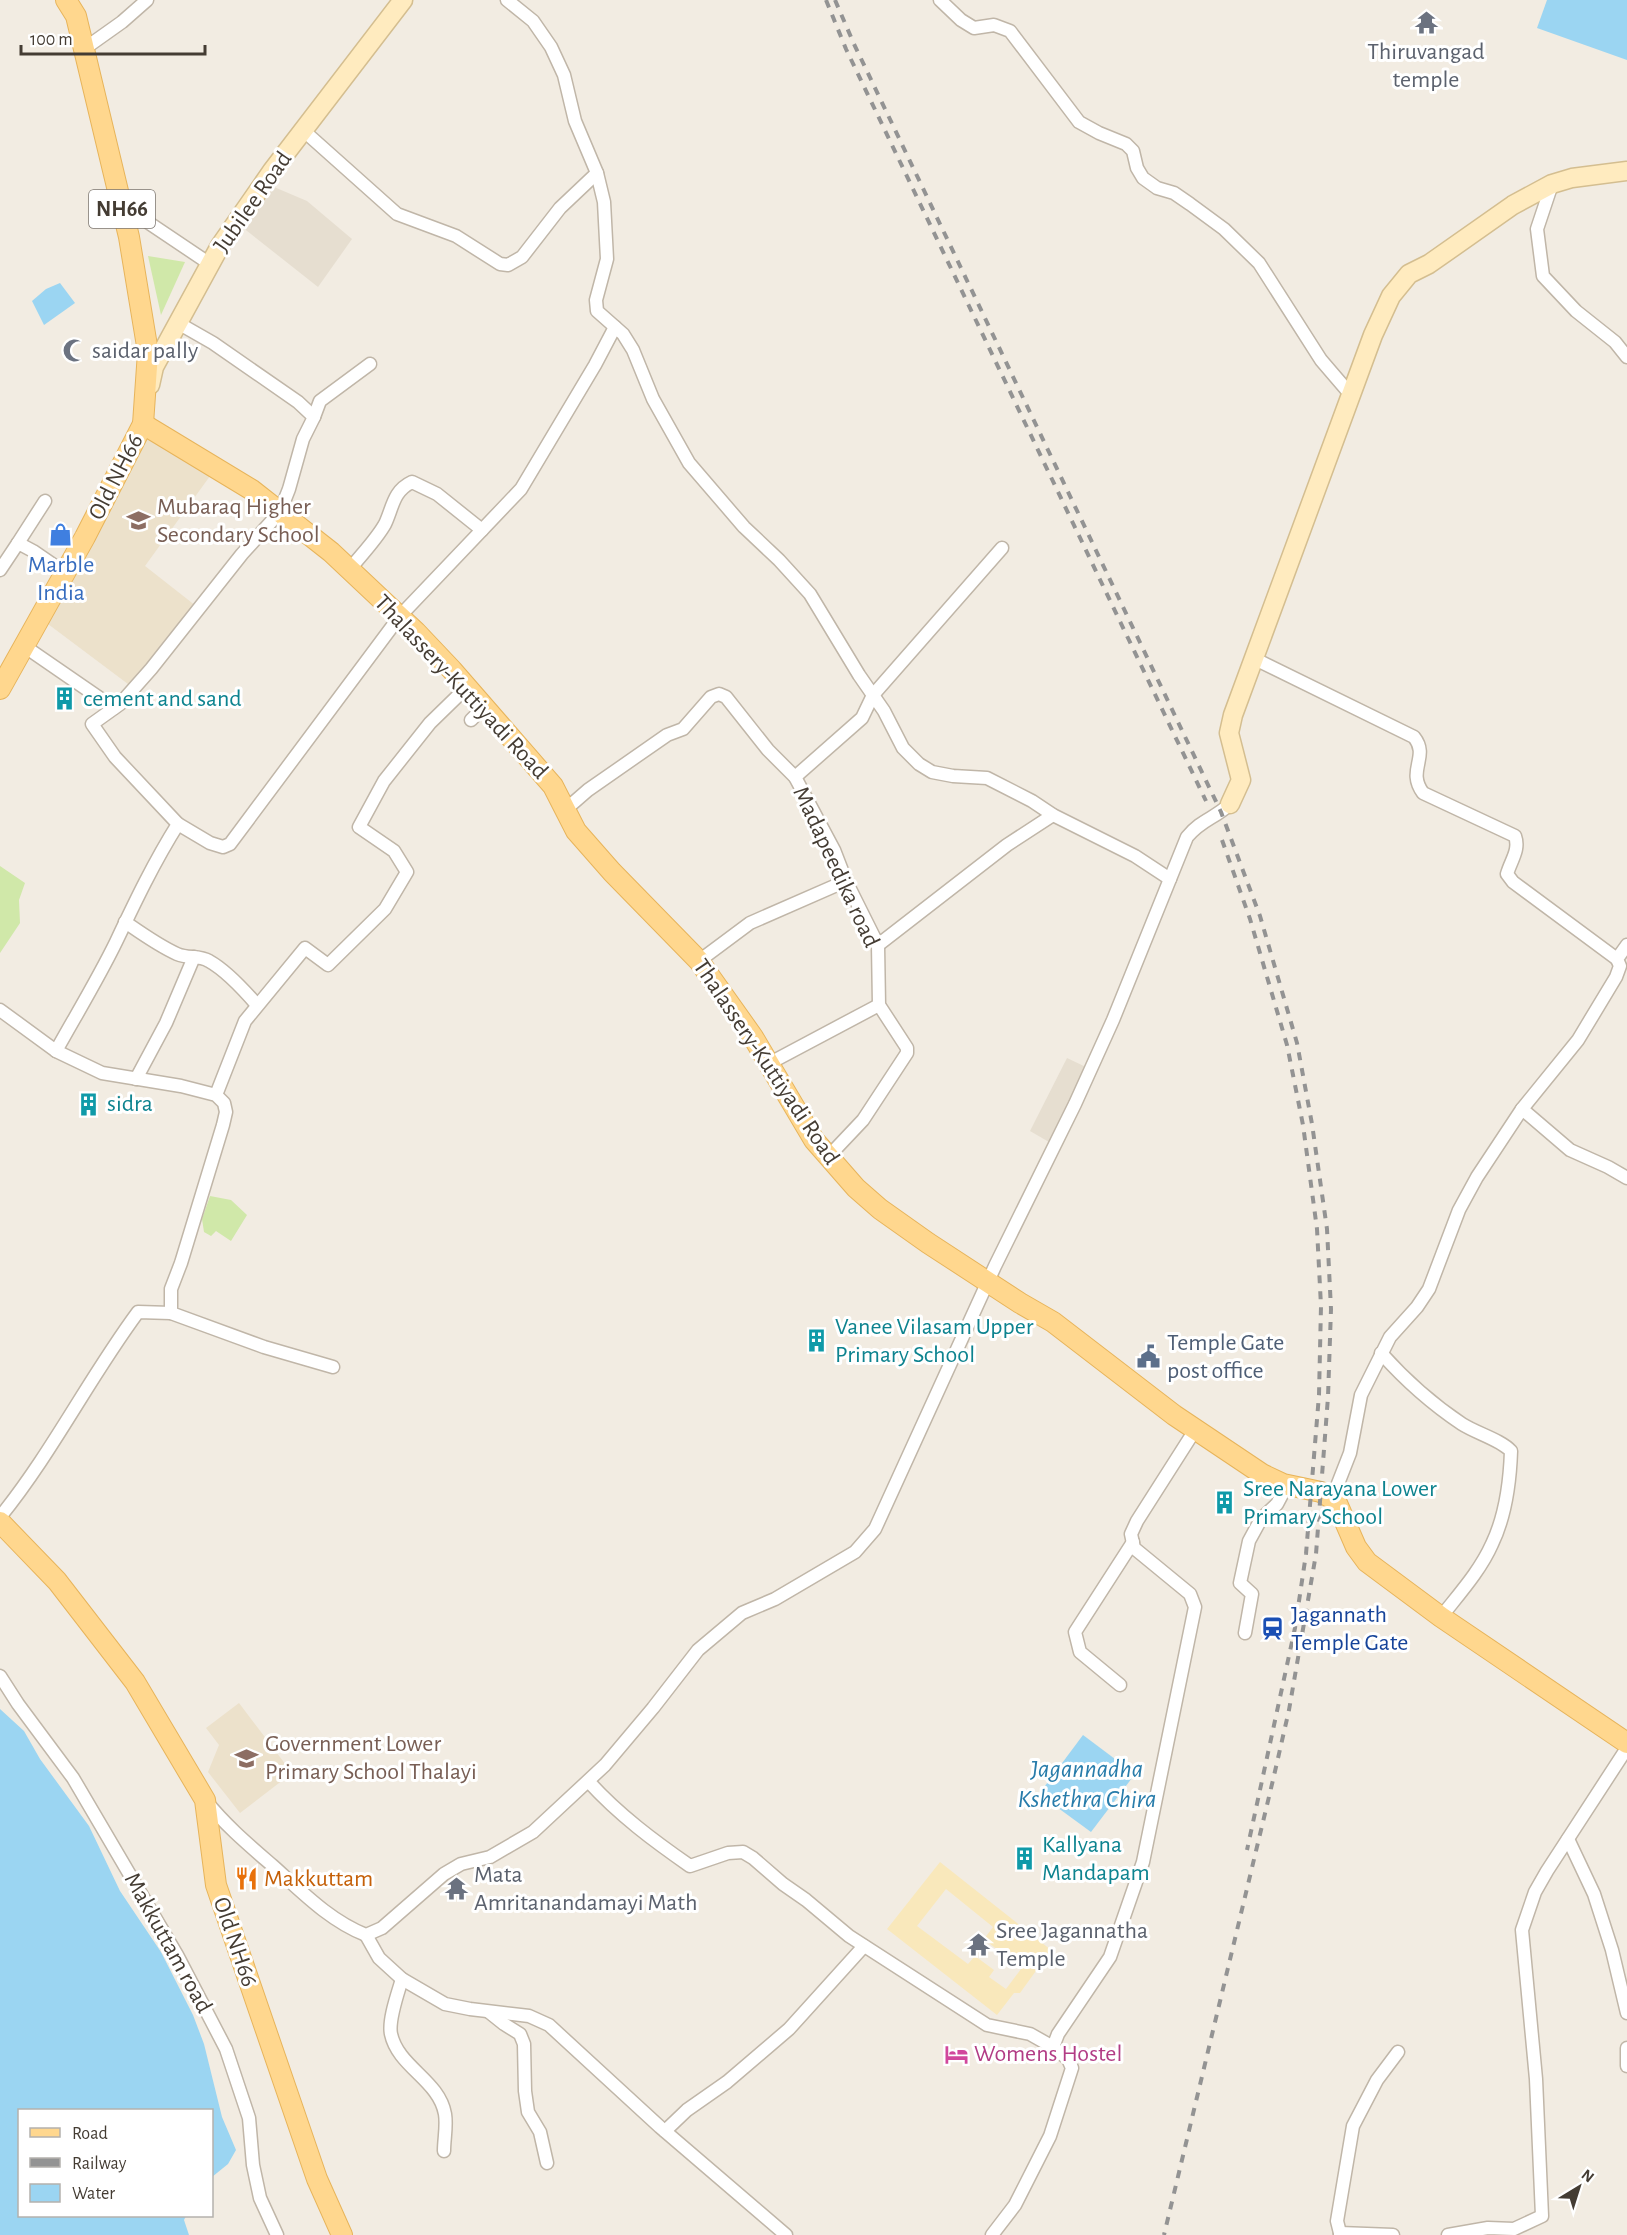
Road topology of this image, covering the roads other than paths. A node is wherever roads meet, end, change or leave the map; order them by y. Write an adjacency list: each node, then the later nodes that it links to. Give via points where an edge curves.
1 (66, 0): 6 (main road, Old NH66 / NH66, via 76,16)
2 (147, 0): 6 (street)
3 (403, 0): 7 (street, Jubilee Road)
4 (507, 0): 9 (street, via 533,21 551,47)
5 (940, 0): 17 (street, via 974,28 994,25 1010,31 1079,122 1126,144 1133,151 1143,178 1174,193 1224,229 1259,263 1322,360)
6 (84, 49): 11 (main road, Old NH66 / NH66)
7 (304, 132): 9 (street, via 396,214 456,236 508,266 522,257 560,208); 12 (street, Jubilee Road)
8 (1627, 171): 10 (street)
9 (597, 173): 14 (street, via 604,202 607,259 596,300 597,311)
10 (1552, 184): 15 (street, via 1537,229 1543,276); 17 (street, via 1513,205 1409,274 1391,296)
11 (120, 202): 12 (street); 19 (main road, Old NH66 / NH66, via 148,352)
12 (210, 264): 13 (street, Jubilee Road)
13 (178, 323): 18 (street, via 230,354); 19 (street, Jubilee Road, via 154,367)
14 (615, 327): 22 (street, via 521,489); 33 (street, via 633,350 653,399 689,463 744,527 810,594)
15 (1627, 357)
16 (370, 364): 18 (street, via 320,401)
17 (1352, 395): 30 (street)
18 (314, 417): 21 (street)
19 (142, 424): 21 (main road, Thalassery-Kuttiyadi Road, via 252,490); 27 (main road, Old NH66 / NH66)
20 (45, 501): 23 (street)
21 (280, 512): 25 (main road, Thalassery-Kuttiyadi Road); 34 (street, via 151,669)
22 (482, 530): 25 (street, via 437,495 412,482 397,493 384,525); 28 (street)
23 (18, 543): 26 (street); 27 (street)
24 (1002, 548): 33 (street)
25 (350, 569): 28 (main road, Thalassery-Kuttiyadi Road)
26 (0, 570)
27 (66, 573): 29 (main road, Old NH66 / NH66)
28 (400, 616): 31 (main road, Thalassery-Kuttiyadi Road); 39 (street, via 230,844 223,847 210,843)
29 (24, 646): 32 (main road, Old NH66 / NH66); 34 (street)
30 (1253, 658): 36 (street, via 1230,724 1231,747 1241,780); 46 (street, via 1414,737 1420,754 1417,784 1423,793 1515,836 1517,850 1507,874 1513,882)
31 (467, 687): 37 (main road, Thalassery-Kuttiyadi Road, via 478,713 528,756 553,786); 48 (street, via 430,723 384,781 359,827 394,851 407,872 385,909 328,965 305,948)
32 (0, 689)
33 (873, 695): 35 (street, via 862,718); 38 (street, via 903,748 932,772 987,778)
34 (114, 708): 39 (street, via 92,724 115,758)
35 (795, 777): 37 (street, Madapeedika road, via 726,697 719,694 711,697 683,729 667,735); 41 (street, Madapeedika road)
36 (1230, 804): 40 (street, via 1201,822 1187,837)
37 (565, 810): 47 (main road, Thalassery-Kuttiyadi Road, via 576,831 612,872)
38 (1053, 815): 40 (street, via 1135,856); 43 (street, via 1007,845)
39 (178, 824): 42 (street)
40 (1170, 879): 58 (street, via 1113,1020)
41 (846, 881): 43 (street, Madapeedika road); 47 (street, via 750,923)
42 (125, 922): 45 (street, via 178,955); 51 (street)
43 (878, 945): 49 (street, Madapeedika road)
44 (1627, 945): 46 (street)
45 (194, 957): 48 (street, via 209,961); 53 (street, via 166,1023)
46 (1617, 959): 55 (street, via 1620,966 1616,977 1578,1040)
47 (699, 961): 52 (main road, Thalassery-Kuttiyadi Road)
48 (257, 1005): 54 (street, via 241,1029)
49 (879, 1005): 52 (street); 56 (street, via 907,1053 863,1120)
50 (0, 1010): 51 (street)
51 (56, 1051): 53 (street, via 102,1073)
52 (768, 1064): 56 (main road, Thalassery-Kuttiyadi Road)
53 (136, 1079): 54 (street)
54 (216, 1095): 59 (street, via 226,1112 171,1290)
55 (1522, 1109): 57 (street, via 1569,1150); 60 (street, via 1459,1210 1430,1289)
56 (828, 1157): 58 (main road, Thalassery-Kuttiyadi Road, via 880,1209)
57 (1627, 1178)
58 (989, 1283): 62 (main road, Thalassery-Kuttiyadi Road, via 1053,1322); 74 (street, via 875,1529 855,1552 775,1599 742,1613 698,1650)
59 (171, 1313): 61 (street); 65 (street, via 138,1311 27,1484)
60 (1381, 1353): 64 (street, via 1361,1395 1350,1453); 68 (street, via 1437,1407 1511,1451 1502,1514 1493,1543)
61 (333, 1367)
62 (1196, 1430): 63 (main road, Thalassery-Kuttiyadi Road, via 1262,1474); 67 (street, via 1137,1521 1131,1534)
63 (1287, 1485): 64 (main road, Thalassery-Kuttiyadi Road); 69 (street, via 1249,1541 1240,1583 1252,1594)
64 (1332, 1498): 68 (main road, via 1367,1562)
65 (0, 1517)
66 (0, 1522): 75 (main road, Old NH66, via 57,1581 135,1682)
67 (1133, 1542): 71 (street, via 1075,1632 1080,1652); 82 (street, via 1134,1548 1190,1594 1195,1606 1143,1862 1110,1957)
68 (1441, 1617): 72 (main road)
69 (1245, 1634)
70 (0, 1676): 90 (street, Makkuttam road, via 73,1778 177,1955 226,2049 249,2118 260,2198)
71 (1120, 1685)
72 (1627, 1743)
73 (1627, 1748): 76 (street)
74 (589, 1782): 77 (street, via 533,1832 490,1857 461,1864 444,1874 382,1928); 78 (street, via 607,1802 690,1866 743,1852)
75 (206, 1800): 77 (street, via 315,1904 348,1928); 91 (main road, Old NH66, via 216,1885 317,2179)
76 (1568, 1839): 81 (street, via 1594,1894); 95 (street, via 1535,1892 1522,1930 1536,2079 1542,2216 1514,2229 1488,2228)
77 (366, 1935): 79 (street, via 379,1958)
78 (864, 1946): 82 (street, via 987,2025 1030,2034); 86 (street, via 789,2029)
79 (402, 1979): 80 (street, via 445,2004); 87 (street, via 391,2033 406,2062 439,2098 445,2112)
80 (489, 2012): 86 (street, via 529,2016 549,2025); 88 (street, via 520,2034 524,2044 528,2112 540,2132)
81 (1627, 2013)
82 (1053, 2047): 93 (street, via 1068,2059 1072,2068 1050,2136 1015,2205)
83 (1627, 2048): 85 (street)
84 (1398, 2052): 89 (street, via 1377,2080 1353,2126 1337,2221)
85 (1627, 2066)
86 (665, 2131): 92 (street)
87 (444, 2151)
88 (547, 2163)
89 (1340, 2234): 94 (street)
90 (277, 2235)
91 (342, 2235)
92 (786, 2235)
93 (992, 2235)
94 (1393, 2235)
95 (1448, 2235)

